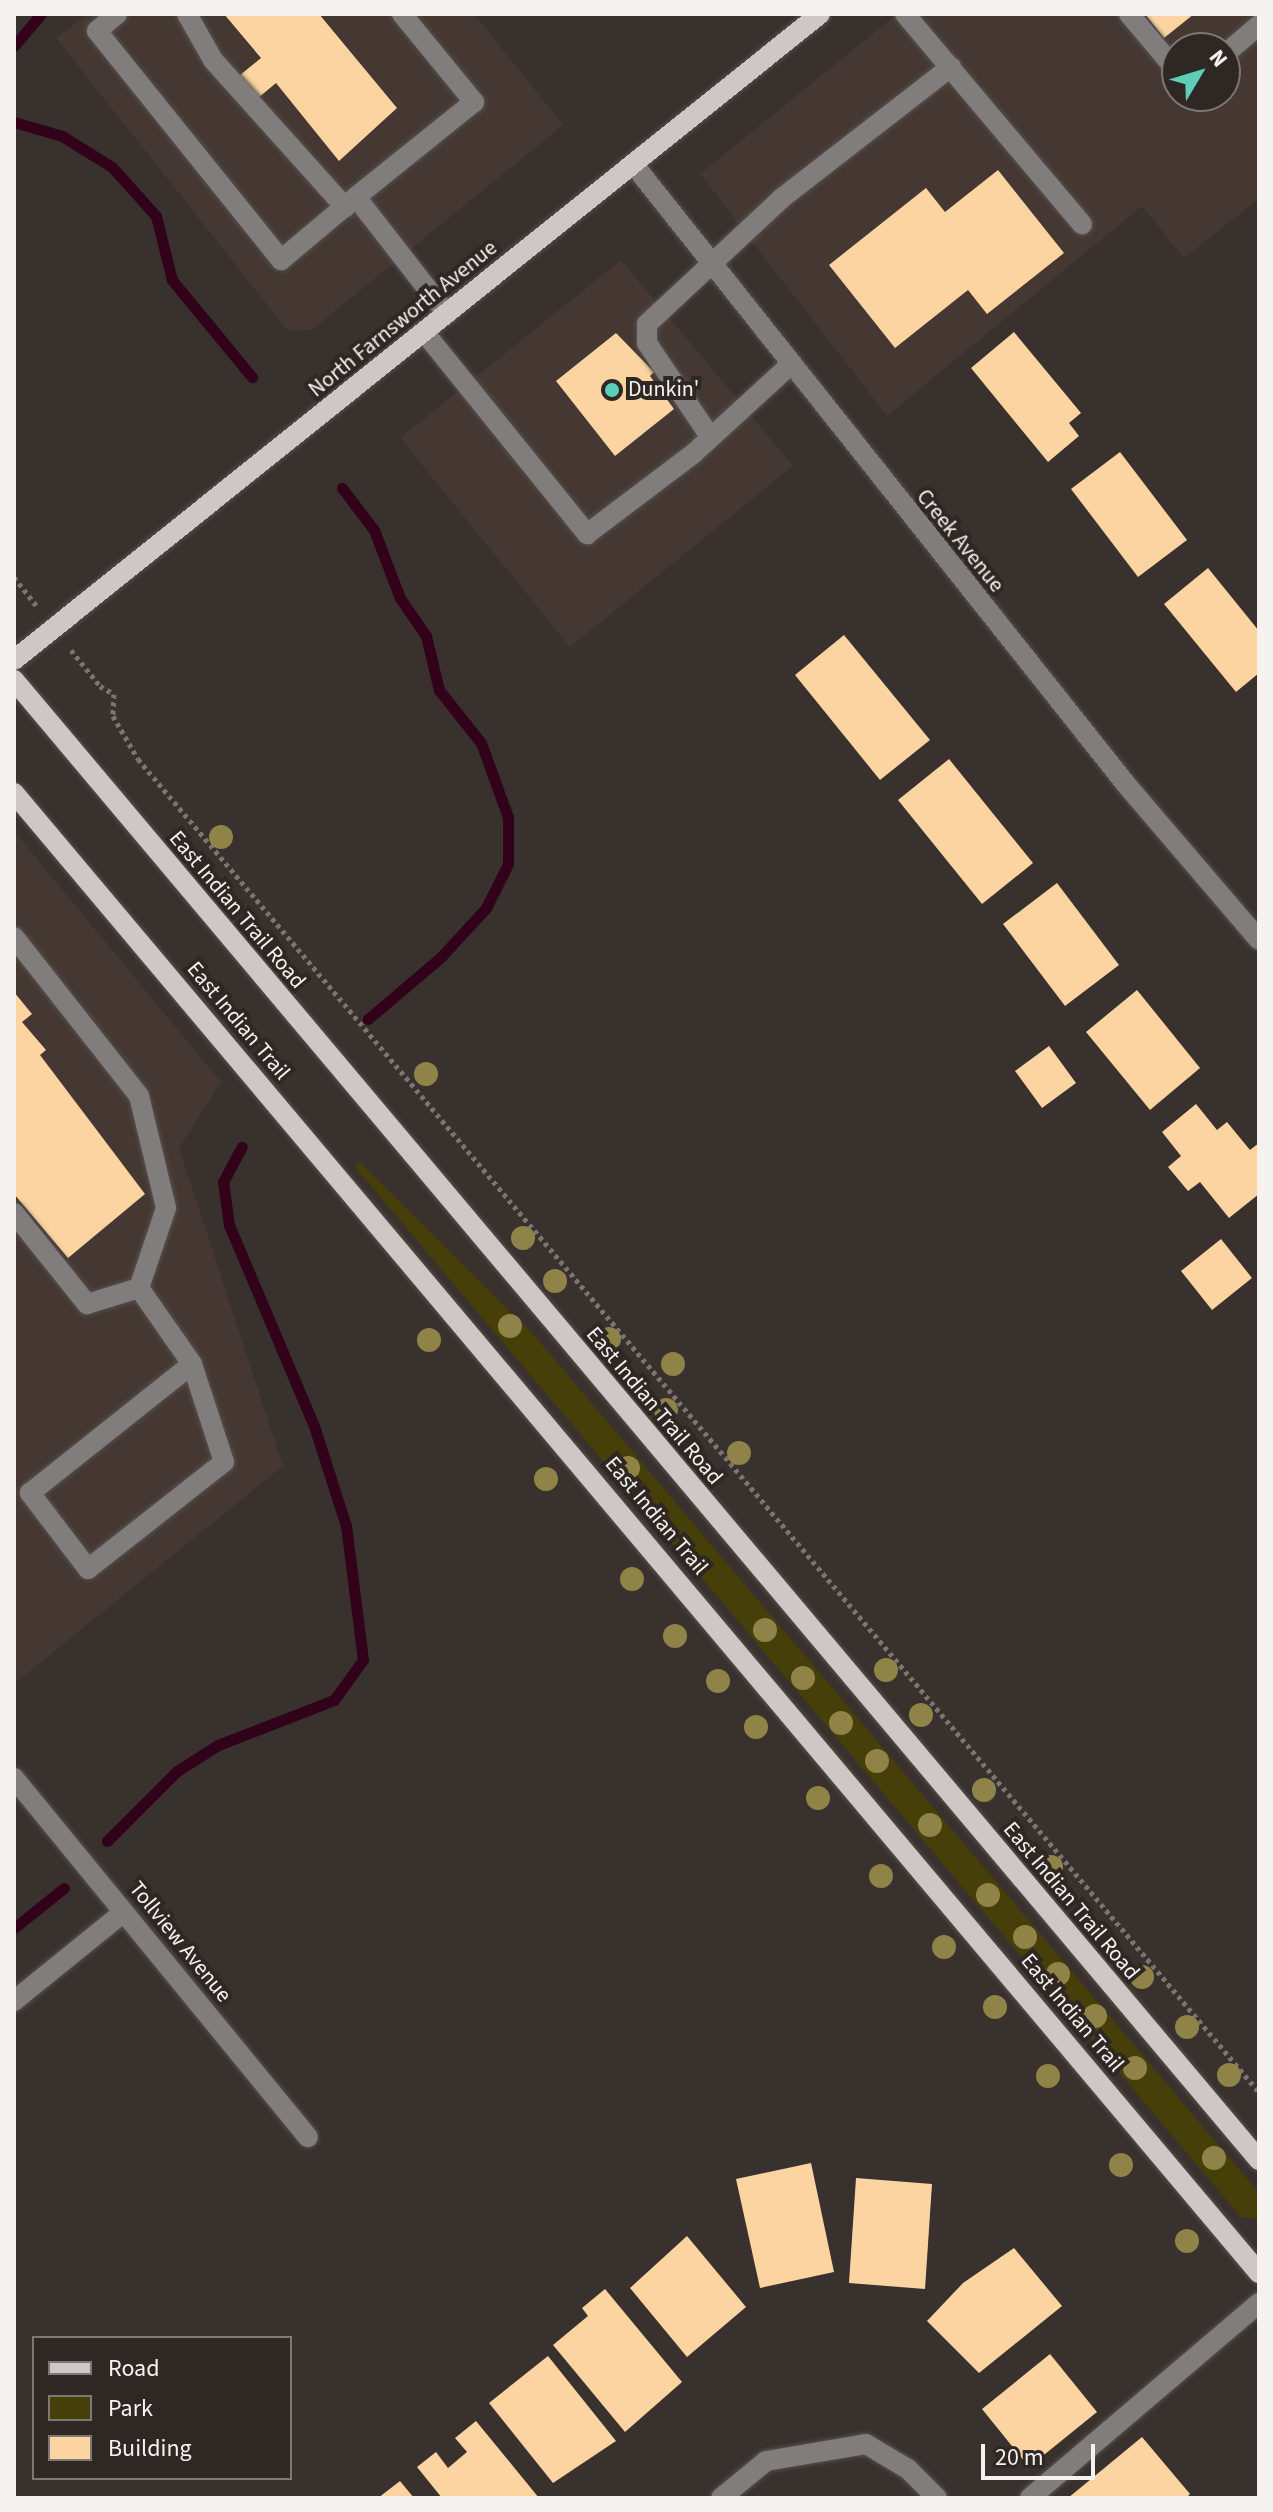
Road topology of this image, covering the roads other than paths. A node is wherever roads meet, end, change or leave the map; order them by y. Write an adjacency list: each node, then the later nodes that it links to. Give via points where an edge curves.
1 (117, 14): 12 (street, via 97,31 281,260)
2 (187, 14): 12 (street, via 213,60)
3 (402, 14): 12 (street, via 474,102)
4 (820, 14): 11 (main road, North Farnsworth Avenue)
5 (905, 14): 10 (street)
6 (1129, 14): 9 (street)
7 (1259, 25): 8 (street)
8 (1241, 40)
9 (1161, 52)
10 (951, 67): 13 (street); 14 (street, via 782,198)
11 (634, 165): 14 (street, Creek Avenue); 15 (main road, North Farnsworth Avenue)
12 (350, 202): 15 (street)
13 (1082, 224)
14 (711, 264): 17 (street, Creek Avenue); 18 (street, via 647,324 647,343)
15 (447, 314): 16 (main road, North Farnsworth Avenue)
16 (424, 332): 18 (street, via 587,534); 19 (main road, North Farnsworth Avenue)
17 (789, 366): 18 (street); 23 (street, Creek Avenue)
18 (709, 435)
19 (14, 660)
20 (14, 680): 31 (main road, East Indian Trail Road)
21 (14, 793): 32 (main road, East Indian Trail)
22 (14, 937): 25 (street, via 139,1096 166,1208)
23 (1259, 940)
24 (14, 1213): 25 (street, via 87,1304)
25 (139, 1288): 26 (street)
26 (192, 1364): 26 (street, via 30,1493 88,1569 224,1462)
27 (14, 1778): 28 (street, Tollview Avenue)
28 (124, 1912): 29 (street); 30 (street, Tollview Avenue)
29 (14, 2001)
30 (308, 2137)
31 (1259, 2160)
32 (1259, 2273)
33 (1259, 2303): 36 (street)
34 (721, 2498): 35 (street, via 766,2461 866,2444 908,2469)
35 (937, 2498)
36 (1030, 2498)

